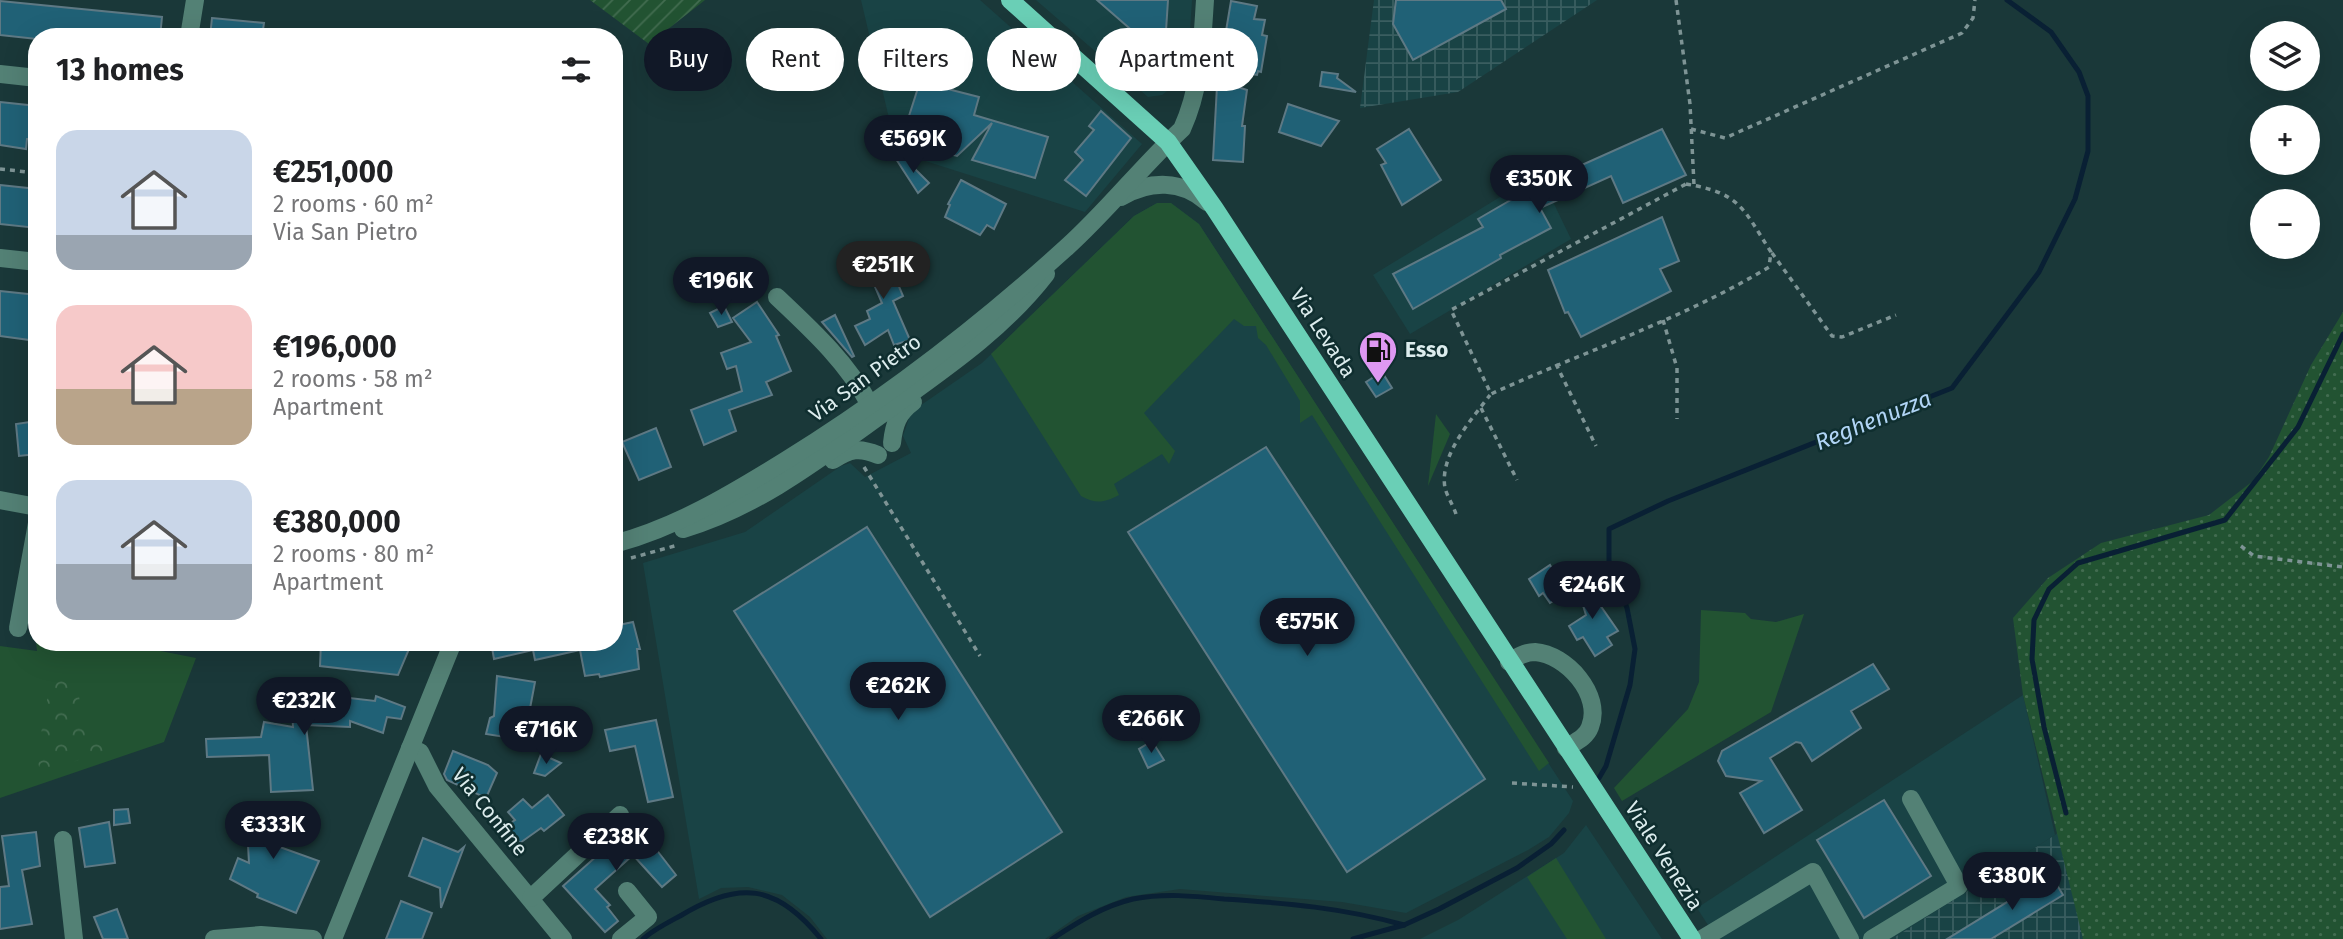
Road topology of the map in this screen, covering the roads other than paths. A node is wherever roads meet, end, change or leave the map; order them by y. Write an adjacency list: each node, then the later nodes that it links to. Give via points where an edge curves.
1 (195, 0): 4 (street)
2 (1010, 0): 7 (main road, Via Levada)
3 (1205, 0): 7 (street, Via San Pietro, via 1193,105 1182,129)
4 (191, 28)
5 (0, 74): 6 (street)
6 (28, 77)
7 (1168, 142): 8 (street, Via San Pietro); 9 (main road, Via Levada)
8 (1112, 202): 9 (street, Via San Pietro, via 1145,186 1179,186 1193,190); 10 (street, Via San Pietro)
9 (1215, 209): 24 (main road, Via Levada)
10 (1068, 246): 14 (street, via 1032,292); 15 (street, Via San Pietro)
11 (0, 258): 12 (street)
12 (28, 261)
13 (777, 297): 15 (street, via 860,385)
14 (975, 347): 15 (street); 15 (street, via 970,359 903,410 894,425 892,443)
15 (869, 417): 16 (street); 16 (street, via 875,458 863,449 848,451 789,488); 19 (street, Via San Pietro, via 712,506)
16 (774, 488): 19 (street, via 721,518)
17 (0, 500): 18 (street)
18 (28, 505)
19 (640, 537): 20 (street, Via San Pietro)
20 (623, 542)
21 (28, 573): 22 (street)
22 (18, 628)
23 (449, 651): 25 (street)
24 (1509, 662): 26 (main road, Via Levada); 26 (street, via 1534,652 1556,657 1580,681 1591,702 1592,724 1586,736)
25 (410, 748): 32 (street, Via Confine, via 420,752 437,786); 36 (street)
26 (1566, 748): 27 (main road, Via Levada)
27 (1599, 798): 39 (main road, Viale Venezia)
28 (1911, 799): 42 (street, via 1959,886)
29 (620, 815): 32 (street)
30 (63, 840): 33 (street)
31 (626, 891): 38 (street, via 648,917)
32 (531, 898): 37 (street, Via Confine)
33 (74, 939)
34 (214, 939): 35 (street, via 261,935)
35 (313, 939)
36 (333, 939)
37 (563, 939)
38 (621, 939)
39 (1692, 939)
40 (1702, 939): 41 (street, via 1813,872)
41 (1850, 939)
42 (1872, 939)

